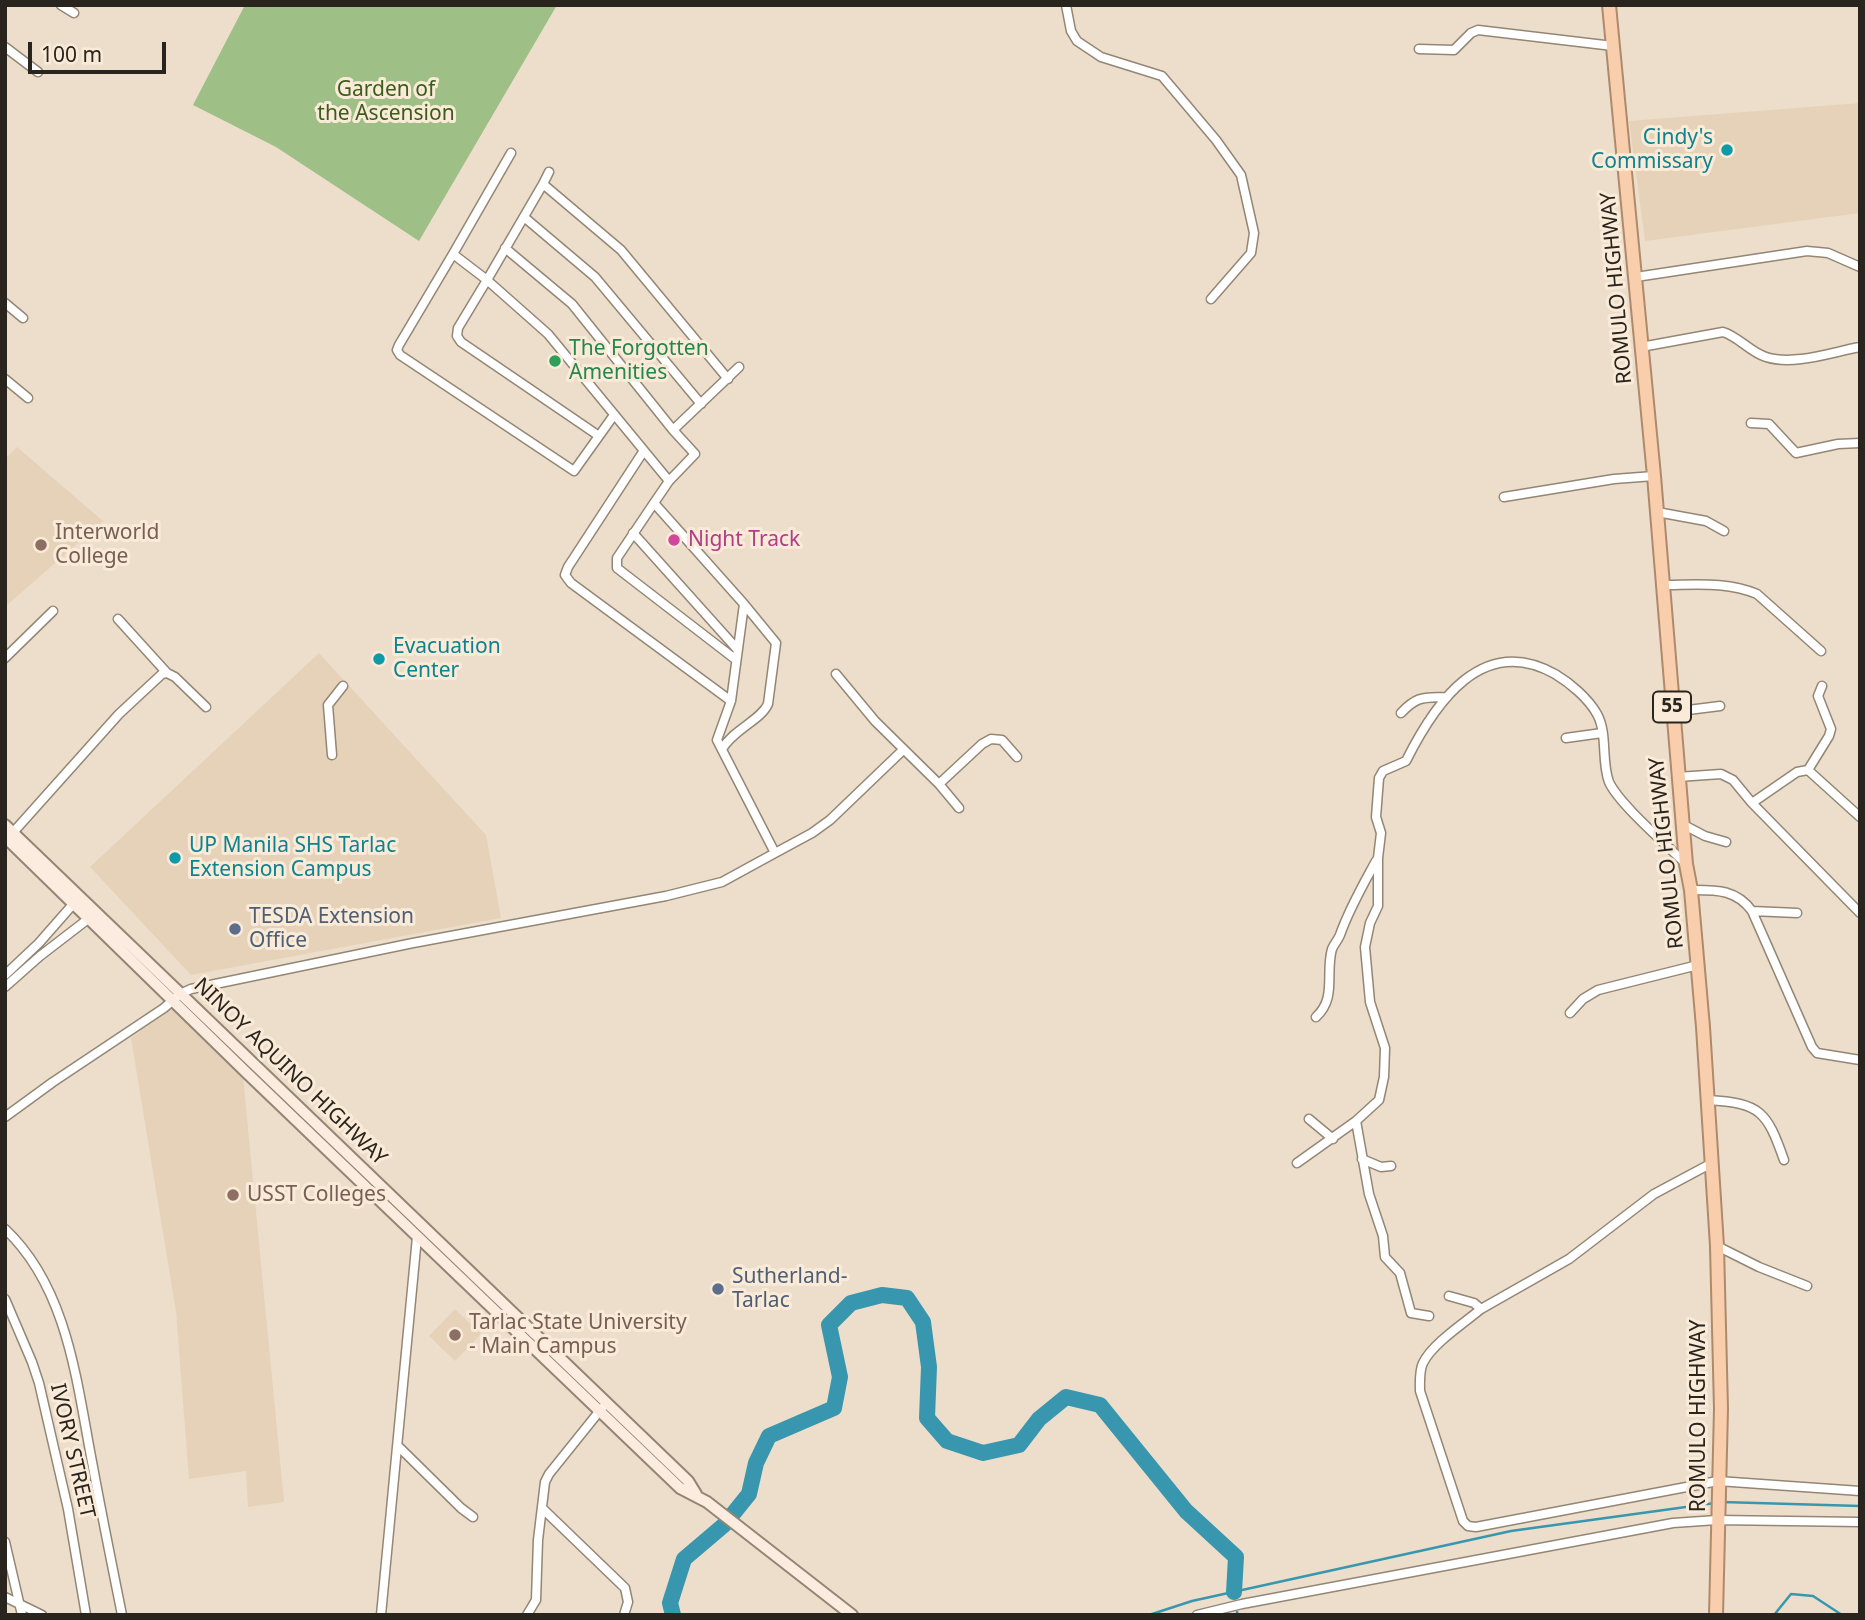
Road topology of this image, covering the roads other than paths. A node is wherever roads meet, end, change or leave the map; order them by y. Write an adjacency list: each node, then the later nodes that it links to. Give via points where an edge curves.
1 (61, 5): 4 (street)
2 (1066, 5): 18 (street, via 1077,41 1101,57 1162,76 1241,175 1254,233 1251,253)
3 (1609, 5): 5 (highway, ROMULO HIGHWAY / 55)
4 (74, 13)
5 (1613, 46): 7 (street, via 1478,30 1454,50); 16 (highway, ROMULO HIGHWAY / 55)
6 (5, 47): 8 (street)
7 (1419, 49)
8 (38, 72)
9 (511, 153): 14 (street)
10 (549, 172): 11 (street)
11 (543, 184): 12 (street); 25 (street, via 621,250)
12 (524, 217): 13 (street); 27 (street, via 595,277)
13 (505, 248): 17 (street); 30 (street, via 561,292)
14 (453, 254): 17 (street); 31 (street, via 398,345 400,355 574,471)
15 (1860, 267): 16 (street, via 1828,253 1807,251)
16 (1636, 277): 21 (highway, ROMULO HIGHWAY / 55)
17 (487, 280): 28 (street, via 548,334); 31 (street, via 458,328 458,339)
18 (1211, 299)
19 (5, 303): 20 (street)
20 (23, 318)
21 (1641, 347): 22 (street, via 1723,332 1777,359); 34 (highway, ROMULO HIGHWAY / 55)
22 (1860, 347)
23 (739, 368): 25 (street)
24 (5, 379): 26 (street)
25 (728, 379): 27 (street)
26 (29, 398)
27 (701, 404): 30 (street)
28 (614, 415): 31 (street); 33 (street)
29 (1751, 424): 32 (street, via 1769,424 1797,453)
30 (673, 430): 35 (street, via 695,454)
31 (598, 436)
32 (1860, 443)
33 (643, 452): 35 (street); 54 (street, via 565,575)
34 (1654, 476): 36 (street); 38 (highway, ROMULO HIGHWAY / 55)
35 (669, 481): 37 (street)
36 (1504, 497)
37 (653, 503): 40 (street); 42 (street)
38 (1657, 512): 39 (street, via 1706,521); 41 (highway, ROMULO HIGHWAY / 55)
39 (1724, 531)
40 (633, 533): 45 (street); 48 (street, via 617,558 617,568)
41 (1661, 585): 46 (street, via 1726,585 1757,594); 57 (highway, ROMULO HIGHWAY / 55)
42 (744, 604): 45 (street); 60 (street, via 777,646 768,707)
43 (53, 611): 47 (street)
44 (118, 619): 49 (street)
45 (737, 649): 48 (street)
46 (1821, 651)
47 (5, 658)
48 (735, 659): 54 (street)
49 (167, 673): 56 (street); 74 (street, via 119,714)
50 (836, 674): 64 (street)
51 (1822, 686): 67 (street, via 1818,696 1831,729)
52 (343, 687): 65 (street, via 328,705)
53 (1447, 697): 58 (street, via 1419,698); 61 (street, via 1468,675 1489,666 1515,661 1540,666 1571,683 1597,715); 77 (street, via 1406,761 1386,768 1379,778)
54 (731, 701): 59 (street)
55 (1720, 706): 57 (street)
56 (206, 707)
57 (1672, 712): 68 (highway, ROMULO HIGHWAY / 55)
58 (1401, 713)
59 (727, 715): 60 (street); 63 (street, via 717,736)
60 (737, 730): 63 (street)
61 (1602, 733): 62 (street); 78 (street, via 1609,782 1620,799)
62 (1566, 738)
63 (722, 749): 76 (street)
64 (903, 750): 69 (street); 76 (street, via 830,820)
65 (332, 755)
66 (1017, 757): 69 (street, via 1002,740 990,739)
67 (1808, 771): 70 (street, via 1797,772); 72 (street)
68 (1678, 777): 70 (street, via 1727,776); 73 (highway, ROMULO HIGHWAY / 55)
69 (939, 784): 71 (street)
70 (1752, 803): 82 (street)
71 (959, 808)
72 (1860, 817)
73 (1684, 825): 75 (street); 78 (highway, ROMULO HIGHWAY / 55)
74 (8, 833): 80 (main road, NINOY AQUINO HIGHWAY)
75 (1726, 842)
76 (775, 853): 88 (street, via 722,882 666,896 306,965 191,989)
77 (1377, 858): 90 (street, via 1332,949 1331,990); 95 (street, via 1378,906 1365,947 1370,1002 1385,1048 1384,1077 1379,1100)
78 (1686, 864): 79 (highway, ROMULO HIGHWAY / 55)
79 (1691, 890): 81 (street, via 1724,890); 85 (highway, ROMULO HIGHWAY / 55)
80 (76, 901): 84 (main road, NINOY AQUINO HIGHWAY); 86 (street)
81 (1752, 911): 83 (street); 91 (street, via 1812,1047 1817,1053)
82 (1860, 913)
83 (1797, 914)
84 (92, 916): 87 (street); 88 (main road, NINOY AQUINO HIGHWAY)
85 (1698, 965): 89 (street, via 1609,986 1583,999); 92 (highway, ROMULO HIGHWAY / 55)
86 (5, 975)
87 (5, 987)
88 (176, 997): 93 (street); 102 (main road, NINOY AQUINO HIGHWAY)
89 (1570, 1013)
90 (1316, 1017)
91 (1860, 1060)
92 (1708, 1100): 98 (street, via 1737,1102 1766,1118); 100 (highway, ROMULO HIGHWAY / 55)
93 (5, 1117)
94 (1309, 1119): 96 (street)
95 (1356, 1121): 96 (street); 97 (street)
96 (1333, 1139): 99 (street)
97 (1362, 1159): 101 (street); 112 (street, via 1385,1257 1400,1273 1411,1313)
98 (1784, 1160)
99 (1297, 1163)
100 (1712, 1163): 105 (highway, ROMULO HIGHWAY / 55); 111 (street, via 1654,1194 1569,1259)
101 (1391, 1167)
102 (408, 1220): 104 (main road, NINOY AQUINO HIGHWAY); 106 (main road, NINOY AQUINO HIGHWAY)
103 (5, 1229): 128 (street, via 34,1261 66,1336)
104 (417, 1237): 107 (main road, NINOY AQUINO HIGHWAY); 114 (street)
105 (1717, 1246): 108 (street); 115 (highway, ROMULO HIGHWAY / 55)
106 (458, 1258): 107 (main road); 113 (main road, NINOY AQUINO HIGHWAY)
107 (450, 1268): 113 (main road, NINOY AQUINO HIGHWAY)
108 (1807, 1286)
109 (1449, 1296): 111 (street)
110 (5, 1299): 127 (street, IVORY STREET, via 39,1383)
111 (1481, 1309): 115 (street, via 1430,1353 1419,1378 1428,1417 1468,1526)
112 (1429, 1316)
113 (603, 1408): 117 (street, via 548,1474); 131 (main road, NINOY AQUINO HIGHWAY, via 688,1480 696,1494)
114 (398, 1446): 118 (street); 129 (street)
115 (1718, 1485): 116 (street); 119 (highway, ROMULO HIGHWAY / 55)
116 (1860, 1491)
117 (543, 1509): 124 (street, via 625,1588); 130 (street, via 536,1600)
118 (473, 1517)
119 (1717, 1518): 120 (street); 132 (street, via 1633,1530); 133 (highway, ROMULO HIGHWAY / 55)
120 (1860, 1522)
121 (5, 1542): 123 (street)
122 (5, 1597): 123 (street)
123 (18, 1602): 125 (street); 126 (street)
124 (625, 1614)
125 (22, 1615)
126 (42, 1615)
127 (86, 1615)
128 (122, 1615)
129 (382, 1615)
130 (527, 1615)
131 (852, 1615)
132 (1197, 1615)
133 (1716, 1615)

